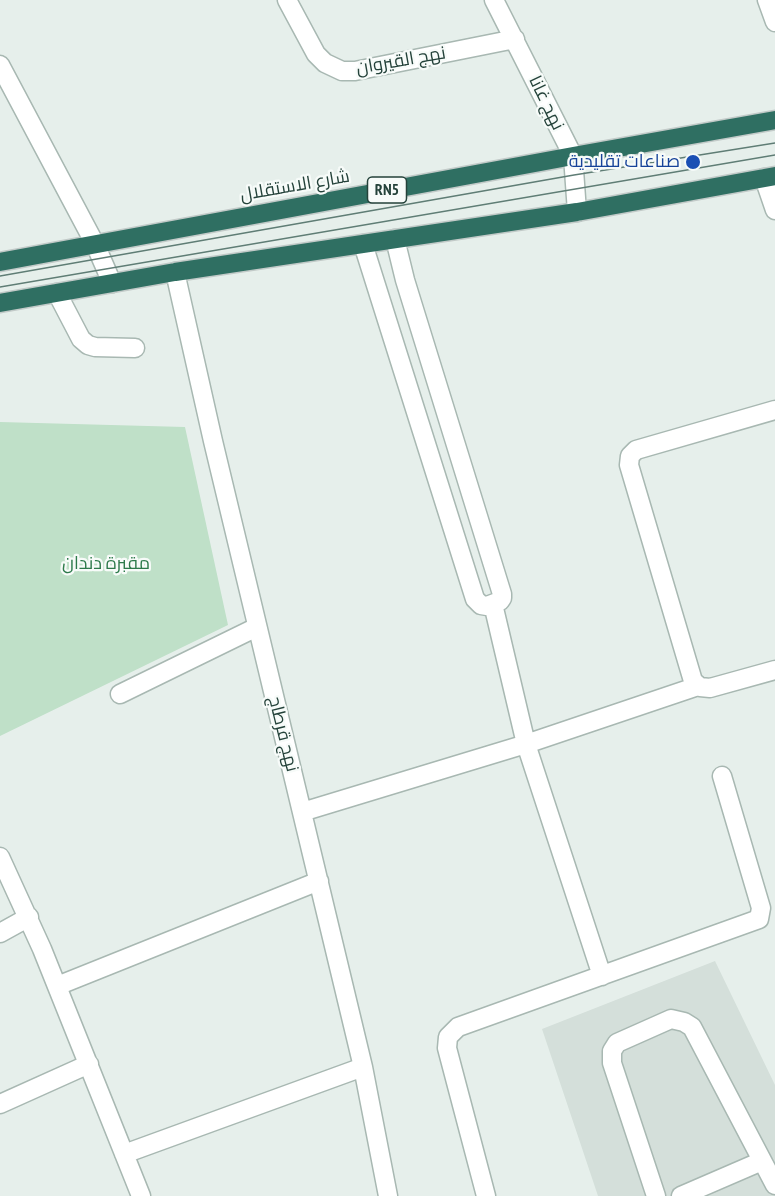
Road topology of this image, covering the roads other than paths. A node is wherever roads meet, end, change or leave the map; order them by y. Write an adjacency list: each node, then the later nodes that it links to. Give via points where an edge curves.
1 (287, 0): 3 (street, نهج القيروان, via 316,54 342,71)
2 (494, 0): 3 (street, نهج غانا)
3 (515, 39): 6 (street, نهج غانا)
4 (0, 65): 11 (street)
5 (775, 120): 6 (highway, شارع الاستقلال / RN5)
6 (573, 156): 9 (street, نهج غانا); 11 (highway, شارع الاستقلال / RN5)
7 (769, 177): 8 (street); 9 (highway)
8 (775, 210)
9 (577, 212): 10 (highway)
10 (395, 239): 12 (highway); 15 (street)
11 (94, 244): 13 (highway, شارع الاستقلال / RN5); 16 (street)
12 (363, 244): 14 (highway); 17 (street)
13 (0, 262)
14 (175, 272): 16 (highway); 23 (street, نهج قرطاج)
15 (405, 280): 17 (street); 22 (street, via 502,594 500,601)
16 (112, 283): 18 (highway)
17 (377, 288): 22 (street, via 475,599 481,605)
18 (57, 292): 19 (highway); 20 (street, via 81,339 88,345)
19 (0, 303)
20 (135, 348)
21 (775, 410): 25 (street, via 636,450 630,456 629,465 689,670)
22 (493, 604): 27 (street)
23 (257, 627): 26 (street); 29 (street, نهج قرطاج)
24 (775, 670): 25 (street, via 710,688)
25 (698, 686): 27 (street)
26 (120, 694)
27 (526, 744): 29 (street); 34 (street)
28 (722, 776): 34 (street, via 761,908 759,919)
29 (302, 812): 31 (street, نهج قرطاج)
30 (0, 857): 32 (street)
31 (319, 881): 35 (street); 37 (street, نهج قرطاج)
32 (29, 917): 33 (street); 35 (street)
33 (0, 933)
34 (602, 976): 44 (street, via 458,1027 448,1037 447,1048)
35 (57, 986): 36 (street)
36 (89, 1064): 38 (street); 39 (street)
37 (363, 1067): 39 (street); 43 (street, نهج قرطاج)
38 (0, 1104)
39 (124, 1154): 42 (street)
40 (762, 1161): 41 (street); 45 (street, via 692,1027 671,1019 617,1043 612,1051 612,1063); 46 (street)
41 (775, 1185)
42 (141, 1196)
43 (388, 1196)
44 (486, 1196)
45 (656, 1196)
46 (681, 1196)

